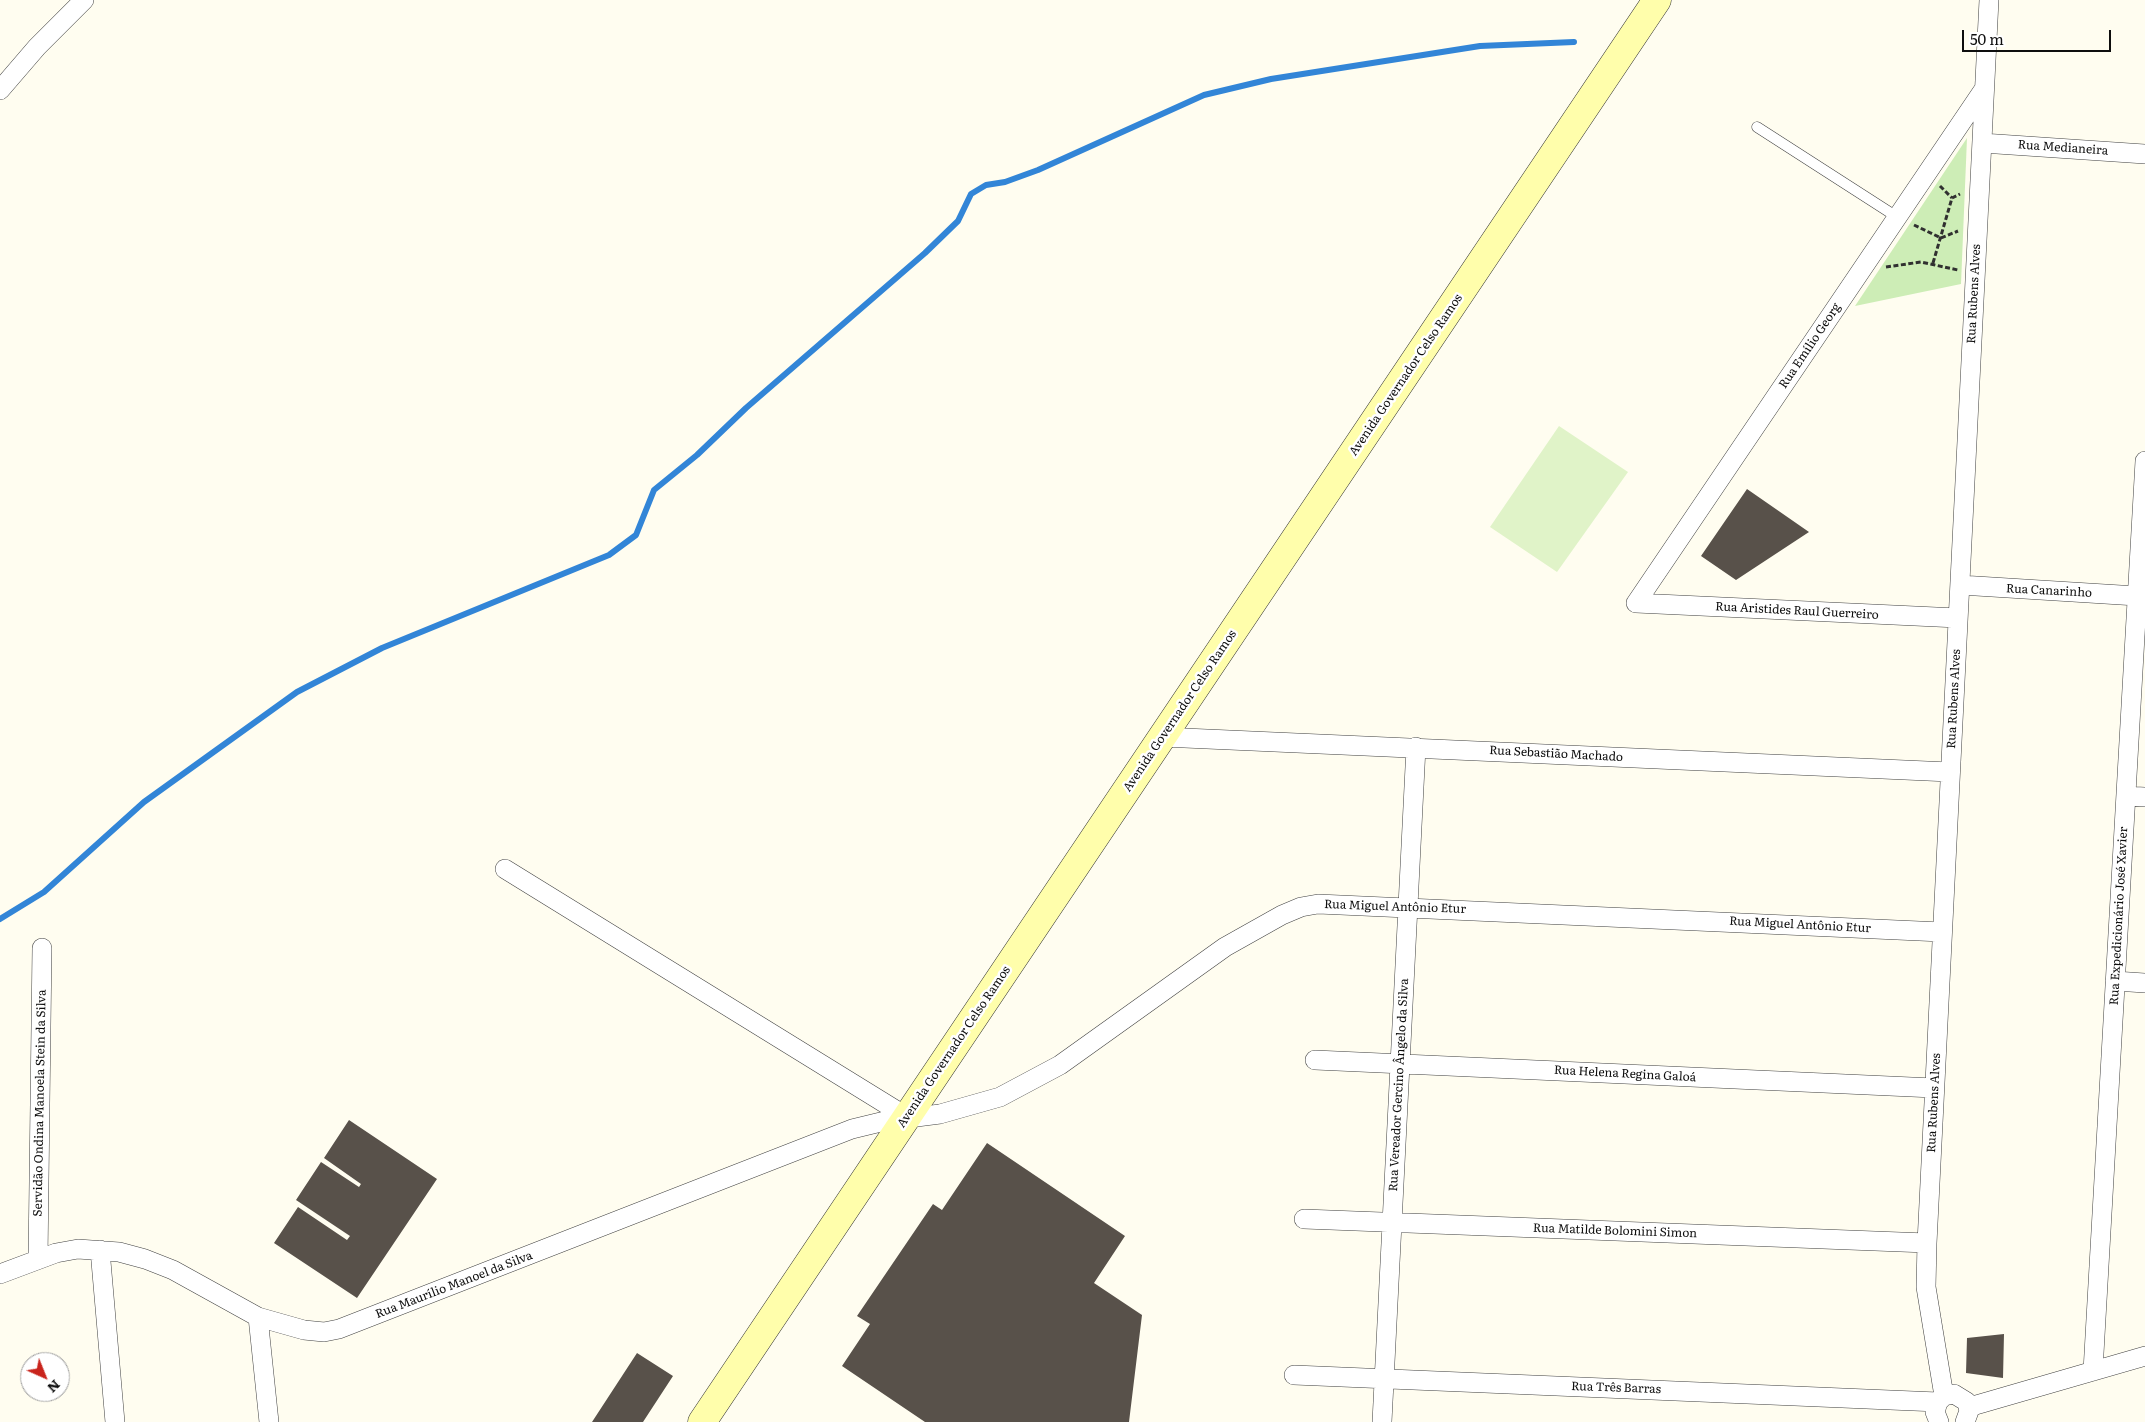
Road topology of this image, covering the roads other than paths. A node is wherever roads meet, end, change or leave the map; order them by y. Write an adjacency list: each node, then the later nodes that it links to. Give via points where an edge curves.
1 (84, 0): 5 (street)
2 (1657, 0): 15 (main road, Avenida Governador Celso Ramos)
3 (1989, 0): 4 (street, Rua Rubens Alves)
4 (1984, 88): 7 (street, Rua Rubens Alves); 9 (street, Rua Emílio Georg)
5 (0, 90)
6 (1757, 127): 9 (lane)
7 (1982, 143): 8 (street, Rua Medianeira); 11 (street, Rua Rubens Alves)
8 (2145, 154)
9 (1898, 217): 13 (street, Rua Emílio Georg)
10 (2145, 461): 12 (street, Rua Expedicionário José Xavier)
11 (1960, 585): 12 (street, Rua Canarinho); 14 (street, Rua Rubens Alves)
12 (2137, 596): 18 (street, Rua Expedicionário José Xavier)
13 (1636, 603): 14 (street, Rua Aristides Raul Guerreiro)
14 (1958, 618): 17 (street, Rua Rubens Alves)
15 (1162, 737): 16 (street, Rua Sebastião Machado); 29 (main road, Avenida Governador Celso Ramos)
16 (1416, 748): 17 (street, Rua Sebastião Machado); 21 (street, Rua Vereador Gercino Ângelo da Silva)
17 (1950, 772): 22 (street, Rua Rubens Alves)
18 (2126, 796): 19 (street); 24 (street, Rua Expedicionário José Xavier)
19 (2145, 797)
20 (505, 869): 29 (street)
21 (1408, 906): 22 (street, Rua Miguel Antônio Etur); 27 (street, Rua Vereador Gercino Ângelo da Silva); 29 (street, Rua Miguel Antônio Etur, via 1334,903 1301,907 1258,928 1196,966 1089,1045 1030,1083 968,1108)
22 (1942, 932): 28 (street, Rua Rubens Alves)
23 (42, 948): 34 (street, Servidão Ondina Manoela Stein da Silva)
24 (2115, 981): 25 (street); 38 (street, Rua Expedicionário José Xavier)
25 (2145, 983)
26 (1315, 1060): 27 (street, Rua Helena Regina Galoá)
27 (1400, 1064): 28 (street, Rua Helena Regina Galoá); 31 (street, Rua Vereador Gercino Ângelo da Silva)
28 (1934, 1088): 32 (street, Rua Rubens Alves)
29 (907, 1117): 36 (street, Rua Maurílio Manoel da Silva, via 852,1129 353,1325 324,1332 304,1330); 45 (main road, Avenida Governador Celso Ramos)
30 (1304, 1219): 31 (street, Rua Matilde Bolomini Simon)
31 (1393, 1222): 32 (street, Rua Matilde Bolomini Simon); 40 (street, Rua Vereador Gercino Ângelo da Silva)
32 (1927, 1243): 41 (street, Rua Rubens Alves, via 1926,1287)
33 (100, 1250): 34 (street, Rua Maurílio Manoel da Silva, via 78,1249); 36 (street, Rua Maurílio Manoel da Silva, via 145,1259 173,1270); 43 (street)
34 (38, 1259): 35 (street, Rua Maurílio Manoel da Silva)
35 (0, 1274)
36 (258, 1316): 44 (street)
37 (2145, 1356): 38 (street)
38 (2093, 1371): 42 (street)
39 (1294, 1375): 40 (street, Rua Três Barras)
40 (1385, 1379): 41 (street, Rua Três Barras); 46 (street, Rua Vereador Gercino Ângelo da Silva)
41 (1936, 1412): 42 (street, Rua Três Barras, via 1959,1395 1964,1398)
42 (1967, 1414)
43 (115, 1422)
44 (269, 1422)
45 (702, 1422)
46 (1382, 1422)

